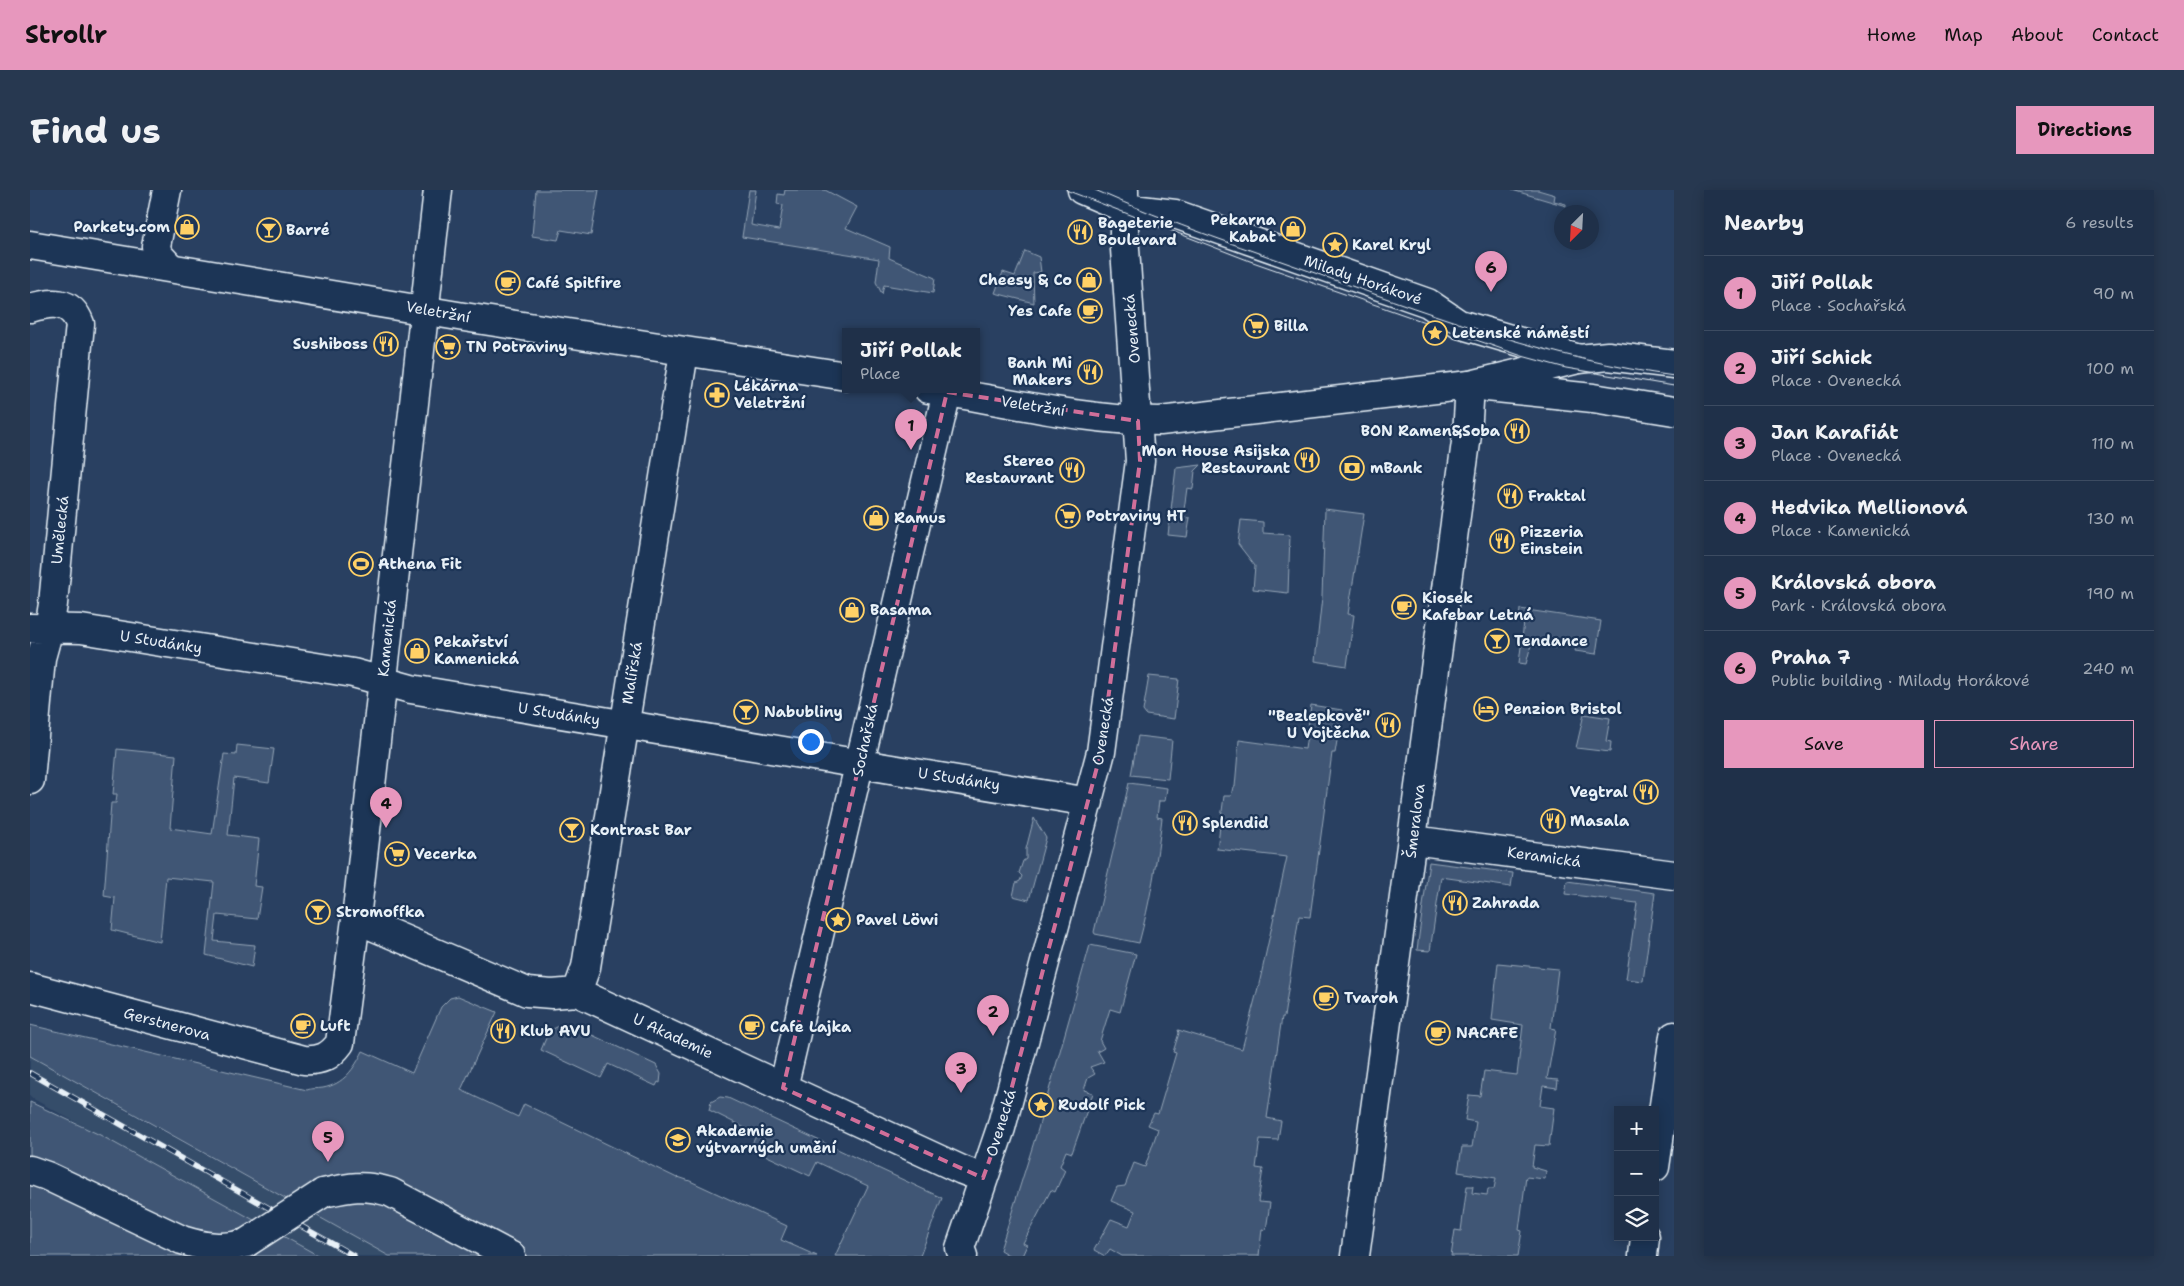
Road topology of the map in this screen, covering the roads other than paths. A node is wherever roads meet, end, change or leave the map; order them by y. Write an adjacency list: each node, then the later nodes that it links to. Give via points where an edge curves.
1 (167, 190): 6 (street, via 156,246 158,254)
2 (438, 190): 8 (street, Kamenická)
3 (1082, 190): 4 (street, Milady Horákové)
4 (1124, 199): 10 (street, Milady Horákové, via 1428,303 1459,324); 17 (street, Ovenecká)
5 (30, 245): 6 (street, Veletržní)
6 (170, 267): 8 (street, Veletržní)
7 (37, 306): 18 (street, Umělecká, via 66,305 80,324)
8 (423, 309): 9 (street, Veletržní); 19 (street, Kamenická)
9 (684, 352): 12 (street, Veletržní); 20 (street, Malířská)
10 (1579, 359): 11 (street, Milady Horákové, via 1608,356); 13 (street)
11 (1674, 364)
12 (842, 375)
13 (1470, 385): 16 (street, via 1593,398); 17 (street, via 1178,420); 24 (street, Šmeralova, via 1467,435)
14 (936, 393): 21 (street, Sochařská)
15 (956, 393): 17 (street, Veletržní)
16 (1674, 411)
17 (1138, 421): 23 (street, Ovenecká, via 1138,480 1101,752)
18 (40, 628): 19 (street, U Studánky, via 91,631 353,673); 22 (street, Umělecká, via 41,658)
19 (383, 682): 20 (street, U Studánky); 26 (street, Kamenická)
20 (624, 724): 21 (street, U Studánky); 28 (street, Malířská, via 586,968)
21 (859, 763): 23 (street, U Studánky); 31 (street, Sochařská)
22 (30, 780)
23 (1089, 802): 35 (street, Ovenecká, via 1001,1128)
24 (1413, 840): 25 (street, Keramická); 39 (street, Šmeralova)
25 (1674, 875)
26 (356, 919): 28 (street, U Akademie, via 527,992); 30 (street, Kamenická, via 340,1043 323,1059)
27 (30, 987): 30 (street, Gerstnerova)
28 (577, 992): 31 (street, U Akademie)
29 (1674, 1036): 32 (street)
30 (304, 1060)
31 (783, 1088): 35 (street, U Akademie)
32 (1670, 1097): 33 (street)
33 (1658, 1151)
34 (30, 1170): 37 (street, bridge, via 200,1246 230,1248 246,1243 323,1193 370,1186 390,1192)
35 (983, 1178): 38 (street, Ovenecká, via 960,1248)
36 (1645, 1241): 40 (street)
37 (511, 1256)
38 (963, 1256)
39 (1356, 1256)
40 (1643, 1256)

